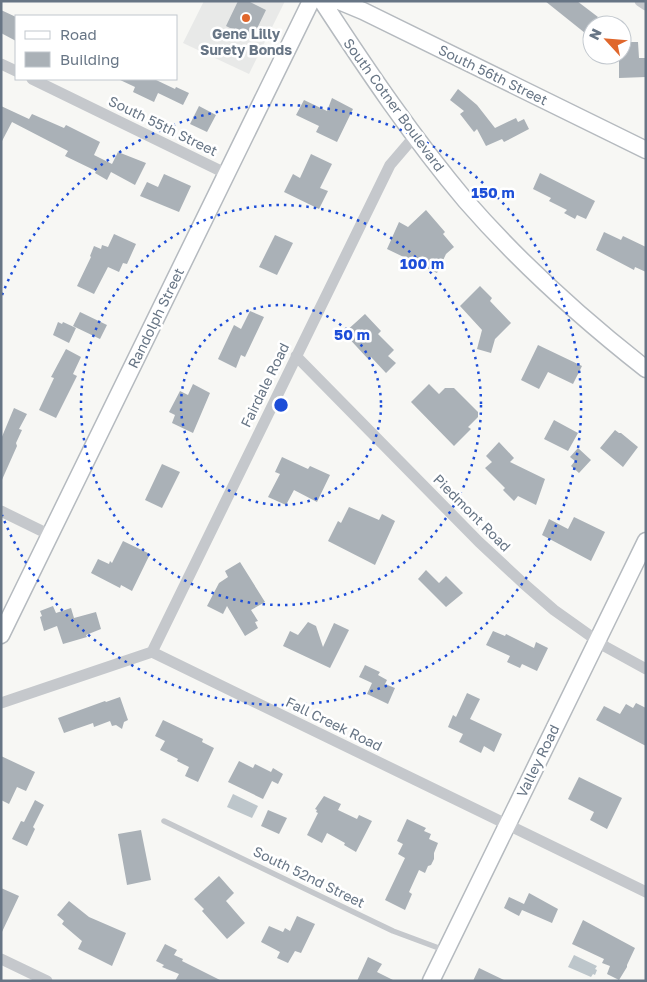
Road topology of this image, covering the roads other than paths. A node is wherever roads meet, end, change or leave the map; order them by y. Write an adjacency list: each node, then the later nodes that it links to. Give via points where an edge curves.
1 (311, 1): 11 (main road, Randolph Street)
2 (322, 1): 9 (main road, South Cotner Boulevard)
3 (339, 1): 10 (main road, South 56th Street)
4 (640, 1): 5 (street)
5 (646, 5)
6 (1, 64): 7 (street)
7 (15, 71)
8 (34, 80): 11 (street, South 55th Street)
9 (414, 137): 12 (street, Fairdale Road, via 390,165); 13 (main road, South Cotner Boulevard, via 509,247 574,310)
10 (646, 150)
11 (226, 174): 15 (main road, Randolph Street)
12 (296, 356): 18 (street, Piedmont Road, via 506,568 540,599); 19 (street, Fairdale Road)
13 (646, 370)
14 (1, 511): 15 (street)
15 (50, 535): 17 (main road, Randolph Street)
16 (646, 541): 18 (main road, Valley Road)
17 (1, 635)
18 (597, 640): 20 (street, Piedmont Road); 23 (main road, Valley Road)
19 (152, 652): 21 (street); 23 (street, Fall Creek Road)
20 (646, 669)
21 (1, 702)
22 (164, 821): 25 (lane, South 52nd Street, via 393,931)
23 (507, 825): 24 (street, Fall Creek Road); 25 (main road, Valley Road)
24 (646, 892)
25 (446, 951): 28 (main road, Valley Road)
26 (1, 959): 27 (street)
27 (47, 981)
28 (431, 981)

